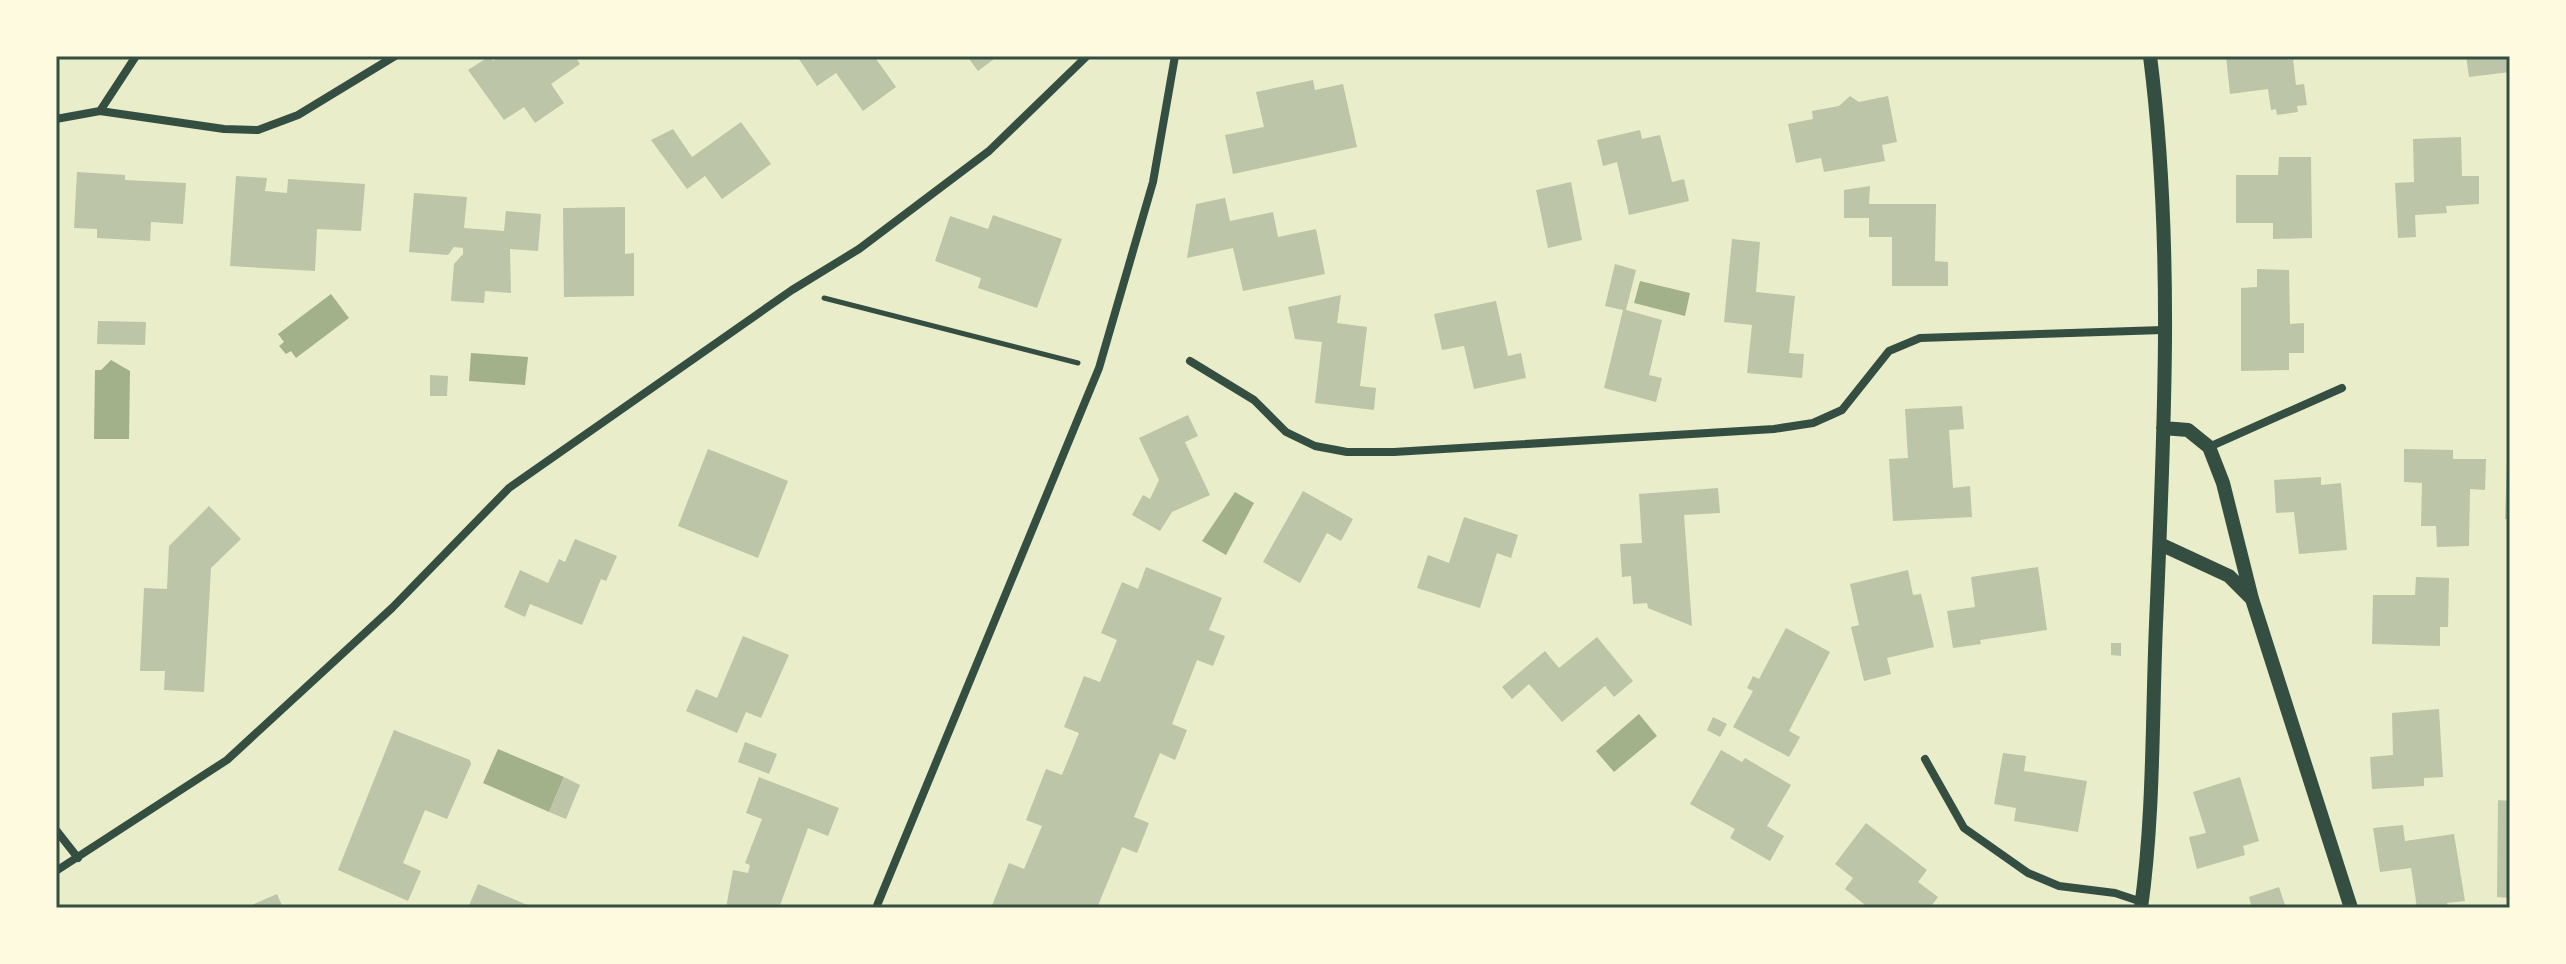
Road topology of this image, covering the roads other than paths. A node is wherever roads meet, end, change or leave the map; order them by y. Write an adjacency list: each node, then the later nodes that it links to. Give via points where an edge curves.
1 (136, 56): 6 (street)
2 (395, 56): 6 (street, via 298,115 258,130)
3 (1087, 56): 17 (street, via 989,151 859,249 509,488 392,608 227,760)
4 (1175, 56): 20 (street, via 1153,182 1099,368)
5 (2150, 56): 8 (street, via 2163,176)
6 (100, 111): 7 (street)
7 (56, 119)
8 (2163, 330): 9 (street, via 1920,338 1889,351 1842,410 1813,423 1394,452 1315,446 1286,432 1254,400); 11 (street)
9 (1190, 361)
10 (2342, 388): 12 (street)
11 (2163, 428): 12 (street, via 2188,430); 13 (street)
12 (2209, 447): 14 (street)
13 (2160, 544): 14 (street, via 2203,560); 19 (street)
14 (2252, 599): 21 (street)
15 (1925, 759): 19 (street, via 1964,828 2028,873 2059,886 2115,893)
16 (56, 830): 17 (street)
17 (78, 858): 18 (street)
18 (56, 871)
19 (2141, 905)
20 (876, 908)
21 (2351, 908)

